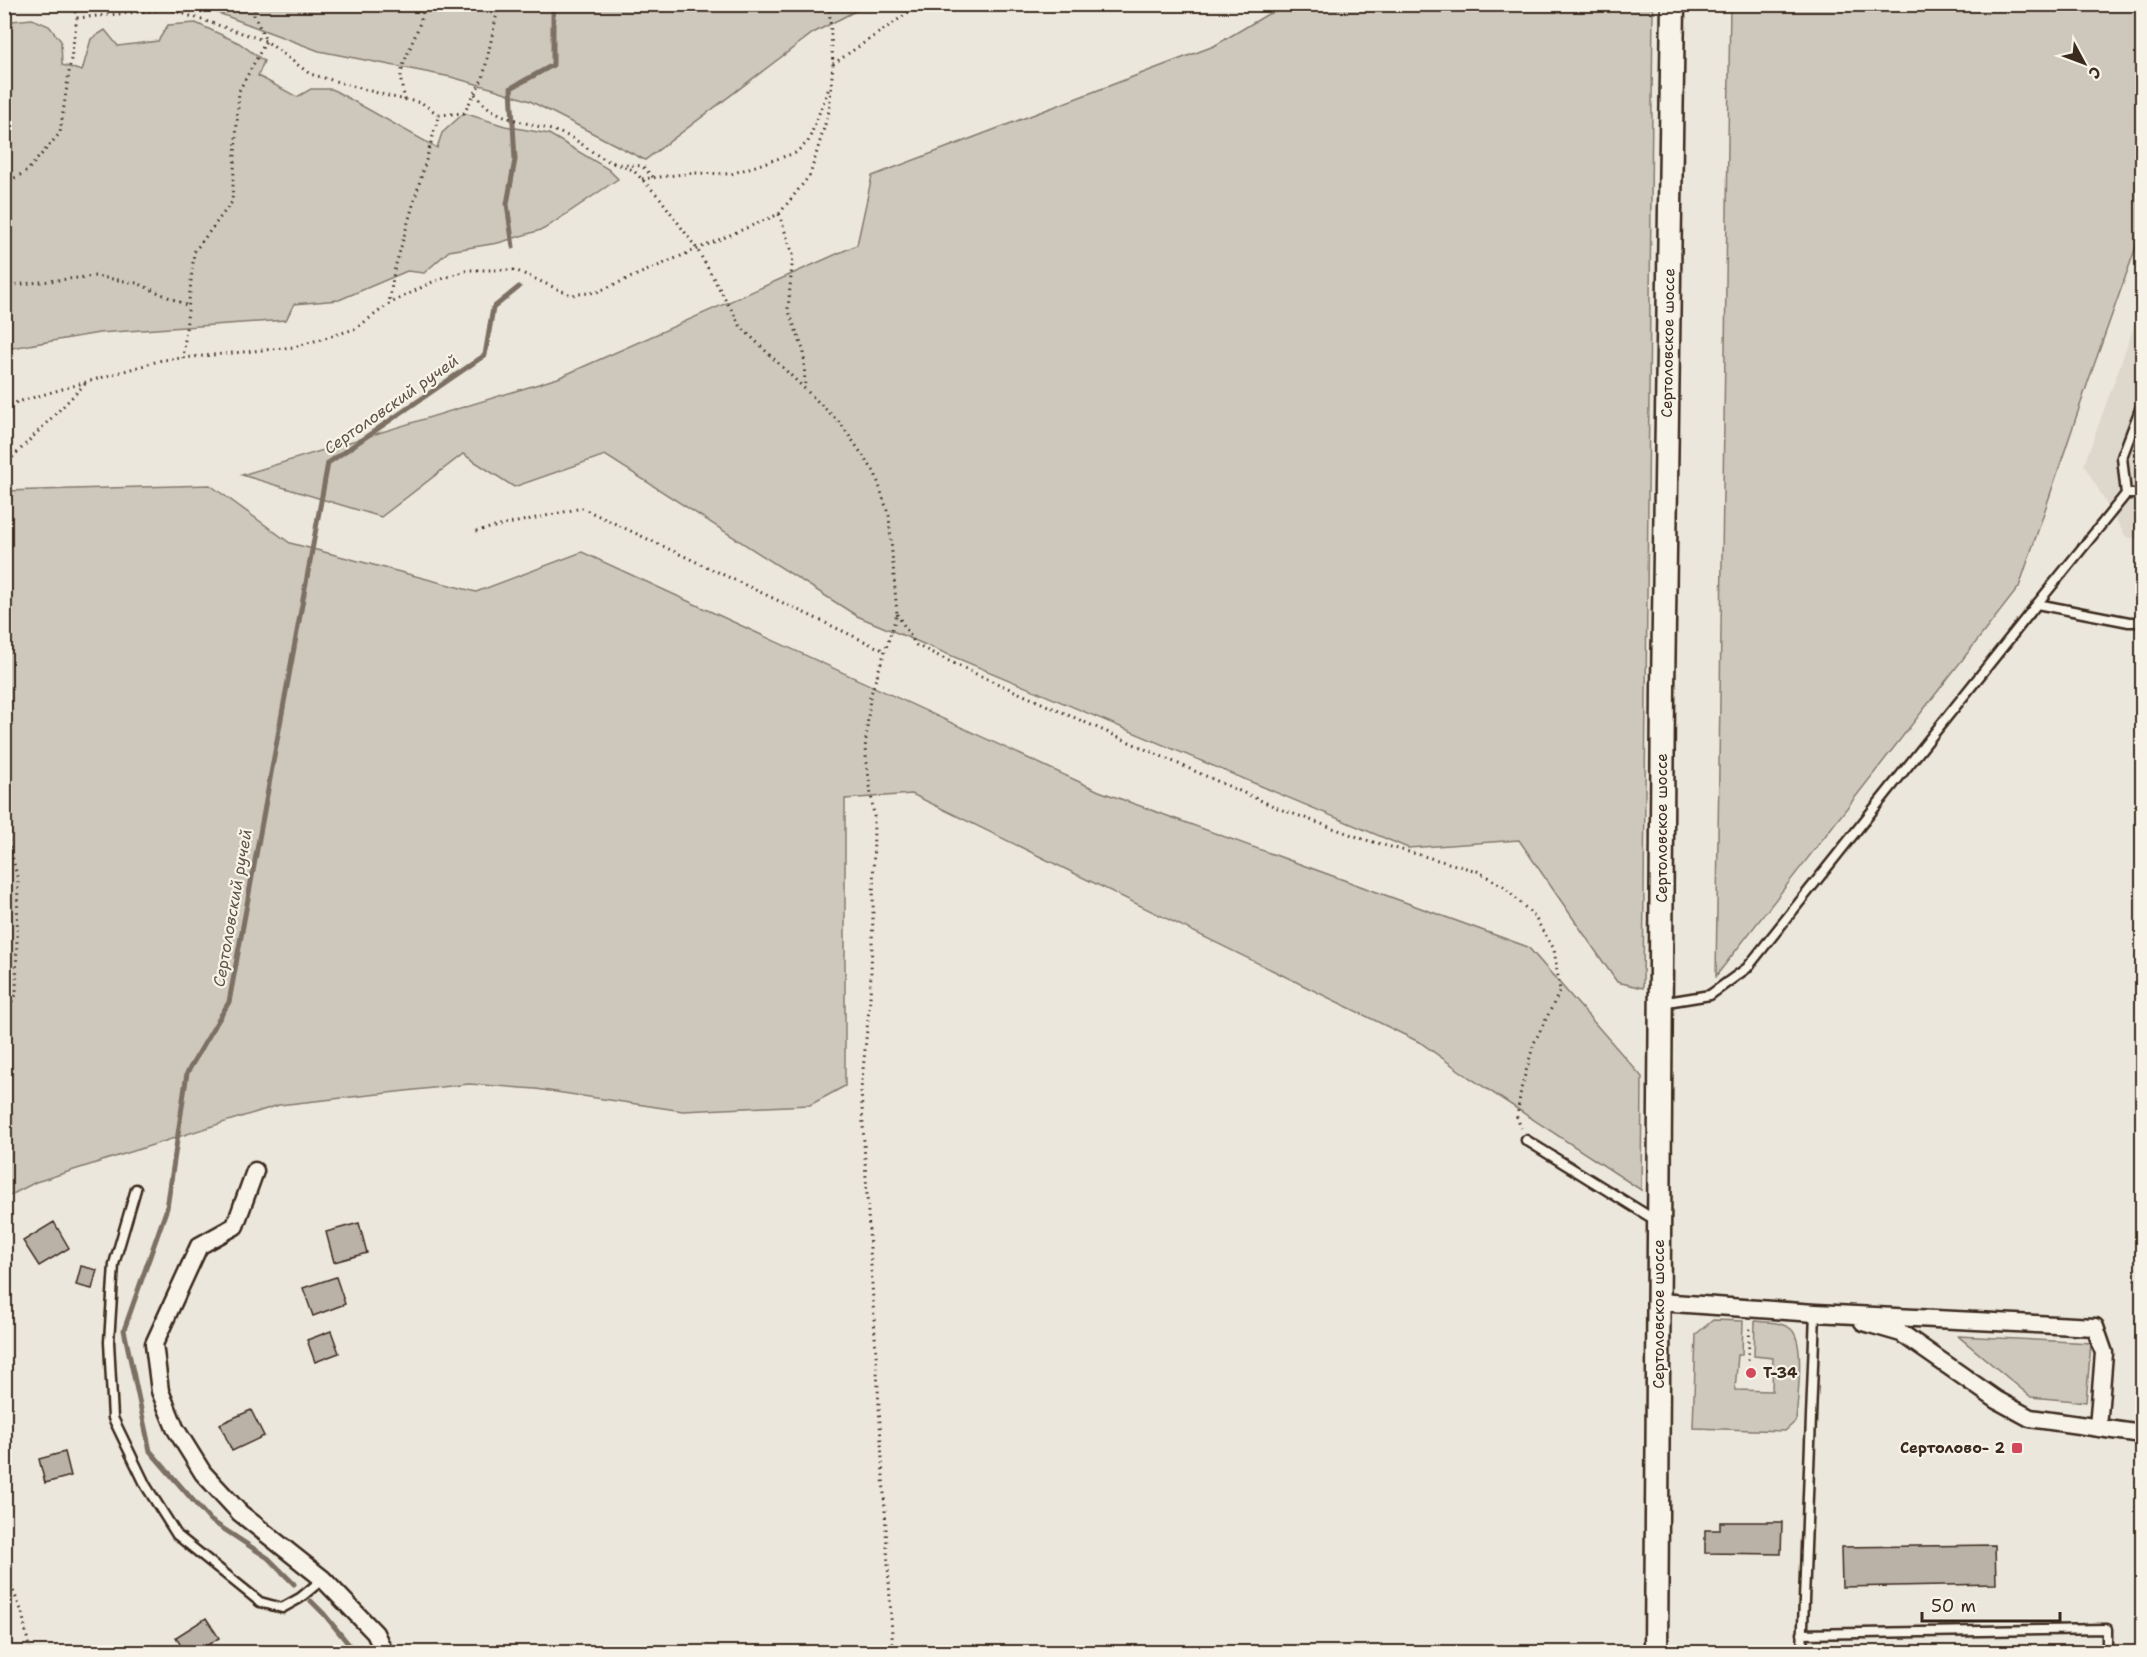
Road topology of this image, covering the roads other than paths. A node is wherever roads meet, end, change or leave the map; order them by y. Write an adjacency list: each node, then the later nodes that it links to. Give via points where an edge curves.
1 (1673, 4): 7 (main road, Сертоловское шоссе)
2 (2142, 404): 3 (lane, via 2122,457)
3 (2126, 494): 4 (lane); 5 (lane)
4 (2142, 494)
5 (2037, 604): 6 (lane); 7 (lane, via 1747,968 1710,995)
6 (2142, 622)
7 (1661, 1003): 11 (main road, Сертоловское шоссе)
8 (1526, 1140): 11 (lane)
9 (255, 1171): 17 (street, via 235,1226 199,1246 154,1344 160,1391 175,1428 203,1473 240,1513)
10 (136, 1189): 17 (lane, via 114,1264 109,1342 113,1418 177,1536 251,1596 282,1608)
11 (1659, 1222): 12 (main road, Сертоловское шоссе)
12 (1659, 1302): 13 (street); 20 (main road, Сертоловское шоссе)
13 (1815, 1313): 14 (street); 18 (lane)
14 (1835, 1314): 15 (street, via 1901,1333 1997,1400 2030,1418); 15 (street, via 2095,1327 2104,1353)
15 (2098, 1428): 16 (street)
16 (2142, 1434)
17 (324, 1579): 19 (street, via 375,1634)
18 (1802, 1634): 21 (lane); 22 (lane, via 2107,1629)
19 (384, 1653)
20 (1656, 1653)
21 (1802, 1653)
22 (2107, 1653)

